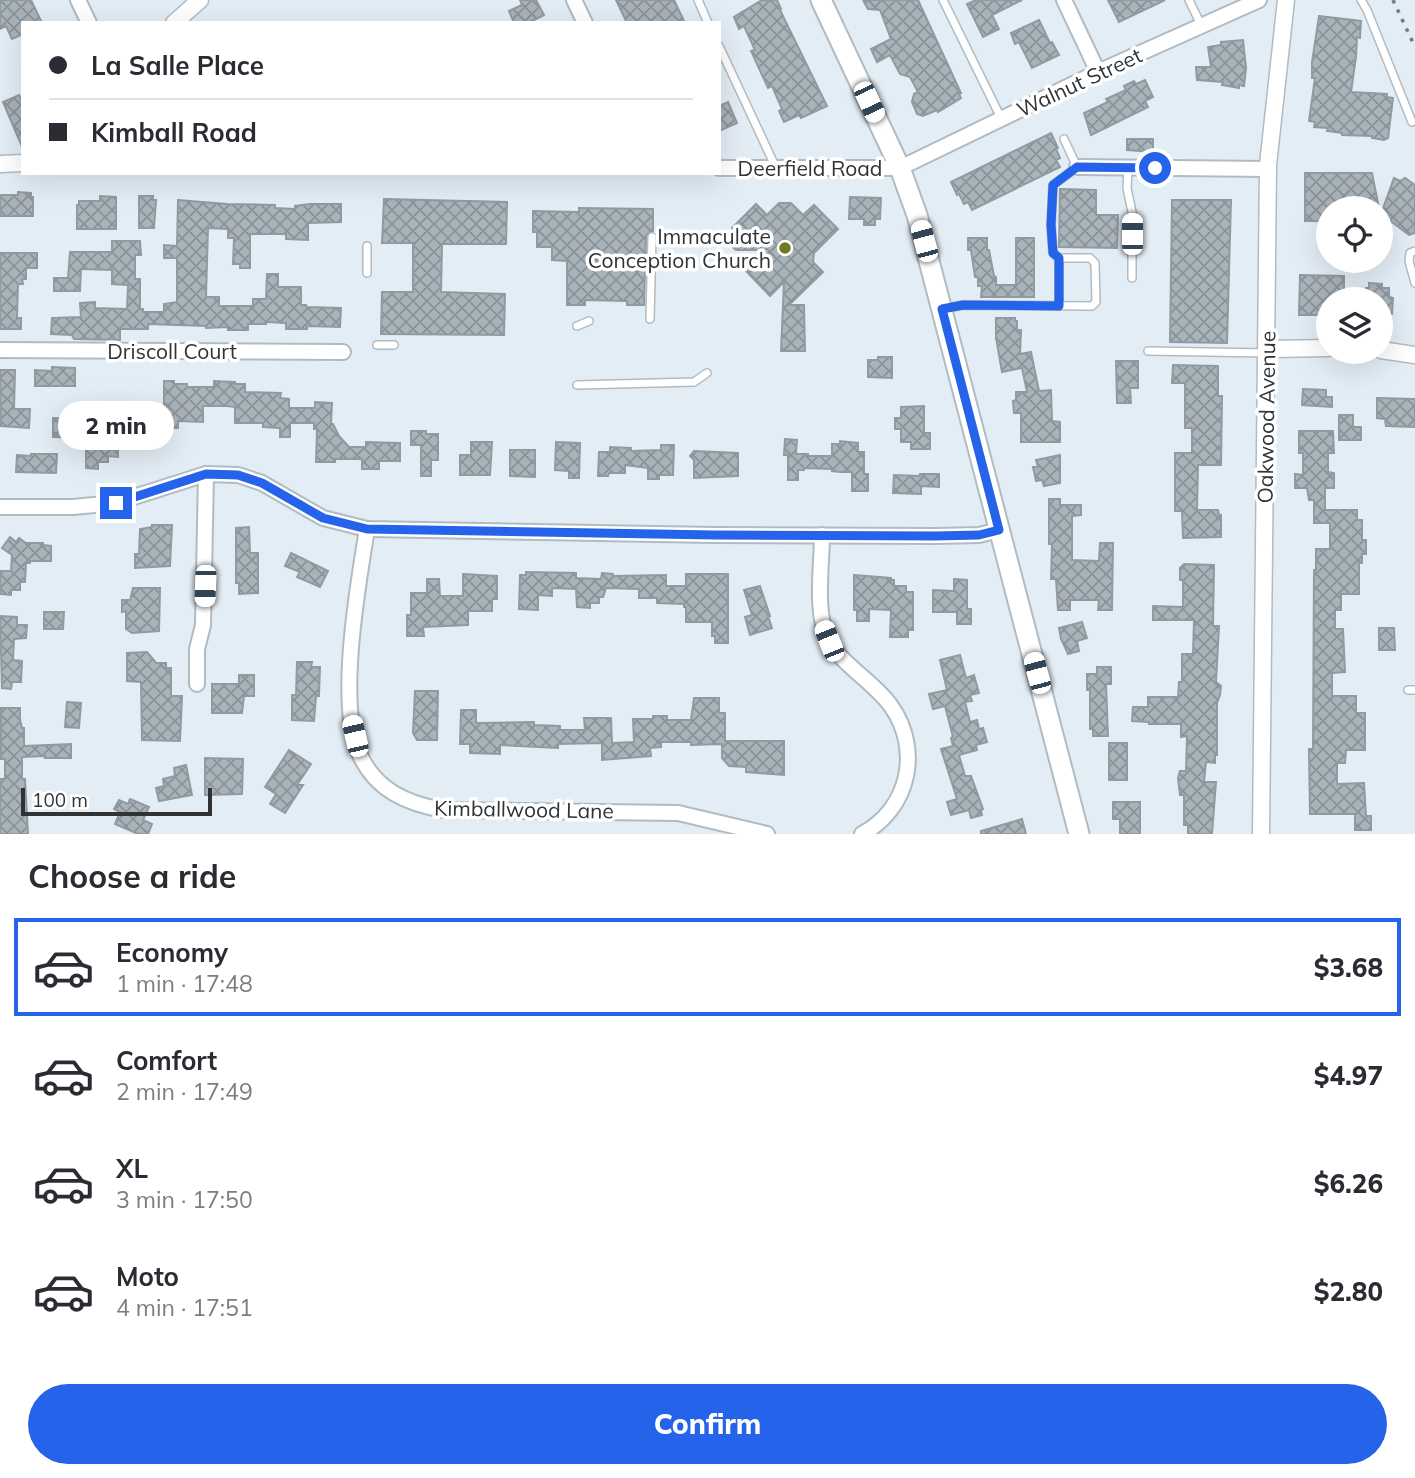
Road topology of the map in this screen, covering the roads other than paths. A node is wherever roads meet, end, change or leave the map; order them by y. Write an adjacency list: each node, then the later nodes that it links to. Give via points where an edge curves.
1 (78, 0): 12 (street)
2 (200, 0): 13 (street)
3 (574, 0): 14 (street)
4 (698, 0): 15 (lane)
5 (821, 0): 28 (main road)
6 (943, 0): 19 (lane)
7 (1064, 0): 18 (street)
8 (1189, 0): 16 (lane)
9 (1259, 0): 16 (street, Walnut Street)
10 (1286, 0): 29 (street, Oakwood Avenue)
11 (1361, 0): 20 (lane)
12 (88, 21)
13 (176, 21)
14 (583, 21)
15 (707, 21)
16 (1201, 26): 18 (street, Walnut Street)
17 (721, 50): 27 (lane)
18 (1098, 72): 19 (street, Walnut Street)
19 (1001, 119): 28 (street, Walnut Street)
20 (1412, 122)
21 (1064, 139): 24 (lane)
22 (21, 163): 23 (street)
23 (0, 164)
24 (1077, 167): 25 (street); 33 (lane, via 1053,185 1053,253)
25 (1128, 167): 29 (street); 35 (lane)
26 (721, 168): 27 (street, Deerfield Road)
27 (776, 168): 28 (street, Deerfield Road)
28 (900, 168): 38 (main road)
29 (1268, 169): 47 (street, Oakwood Avenue)
30 (652, 237): 39 (lane)
31 (367, 246): 34 (lane)
32 (1415, 251): 36 (lane, via 1409,261)
33 (1059, 258): 37 (lane); 37 (lane, via 1090,258 1095,263 1096,302 1092,306)
34 (367, 274)
35 (1132, 278)
36 (1415, 283)
37 (1059, 306): 38 (lane)
38 (942, 309): 56 (main road)
39 (650, 318)
40 (590, 321): 41 (lane)
41 (578, 326)
42 (377, 345): 43 (lane)
43 (394, 345)
44 (1316, 349): 47 (street)
45 (0, 350): 48 (street, Driscoll Court)
46 (1148, 351): 47 (lane)
47 (1267, 351): 62 (street, Oakwood Avenue)
48 (343, 352)
49 (1393, 352): 50 (street)
50 (1415, 355)
51 (707, 373): 52 (lane, via 694,382)
52 (578, 385)
53 (206, 474): 54 (street, via 116,503 73,508); 55 (street, via 238,475 262,483 323,518); 58 (street, via 205,590)
54 (0, 507)
55 (367, 529): 57 (street); 59 (street, Kimballwood Lane, via 351,648 351,722 364,763 387,789 416,806 444,810 678,813)
56 (999, 530): 57 (street, via 979,535); 61 (main road)
57 (822, 535): 60 (street, via 824,628 837,651 892,707 909,763 906,785 894,808)
58 (197, 684)
59 (767, 834)
60 (862, 834)
61 (1079, 834)
62 (1261, 834)

